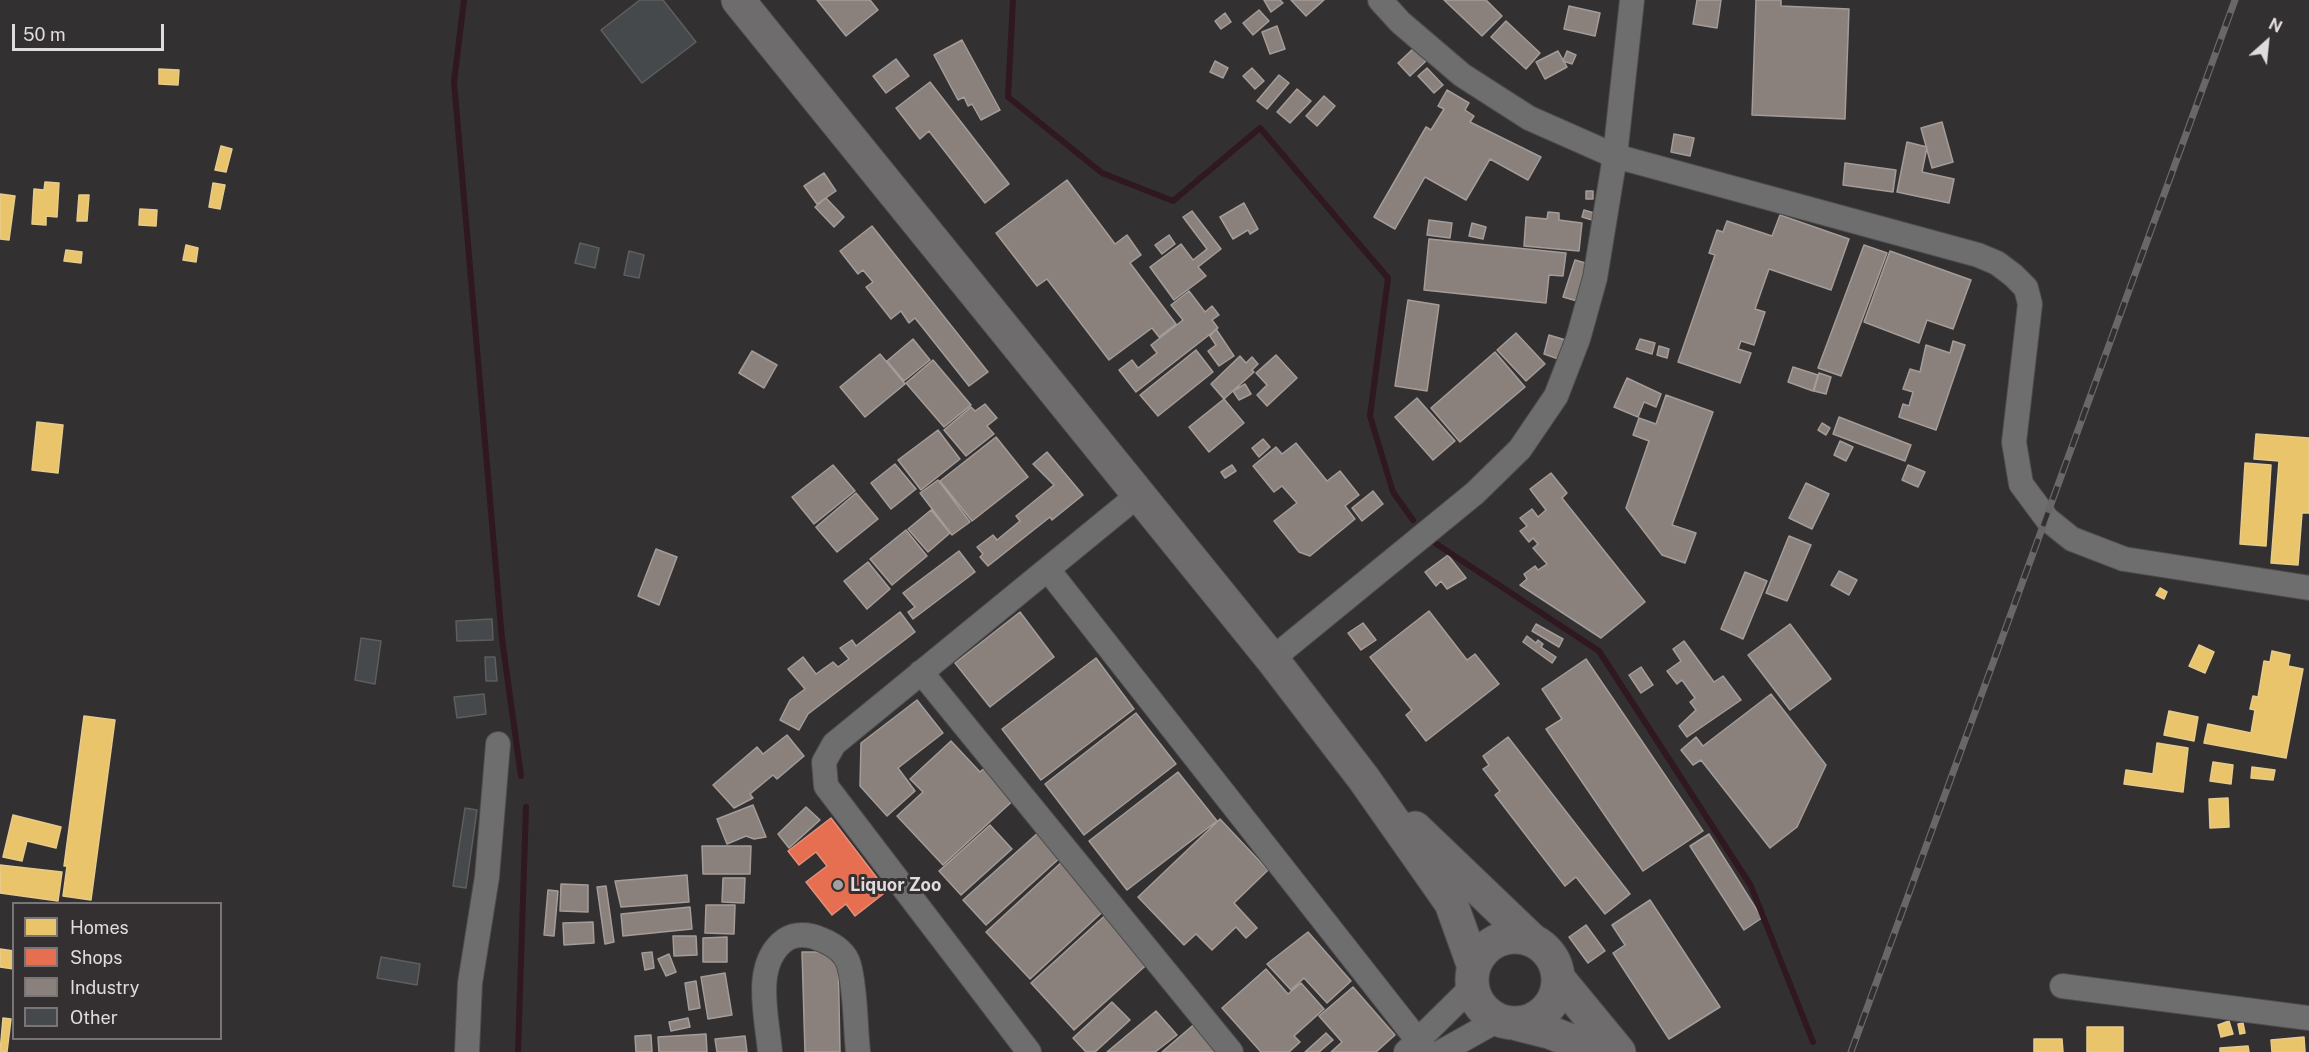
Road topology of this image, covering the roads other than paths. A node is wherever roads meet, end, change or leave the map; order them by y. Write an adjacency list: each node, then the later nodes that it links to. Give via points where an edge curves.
1 (738, 0): 5 (highway)
2 (1380, 0): 4 (street, via 1462,75 1529,118)
3 (1632, 0): 4 (street)
4 (1615, 156): 7 (street, via 1914,236 1997,263 2026,288 2030,304 2014,442 2021,484 2047,519 2072,539 2124,559); 8 (street, via 1594,278 1578,339 1556,396 1520,449 1475,493)
5 (1137, 496): 6 (street); 8 (highway)
6 (1049, 571): 9 (street); 19 (street)
7 (2309, 588)
8 (1272, 659): 11 (highway)
9 (921, 672): 23 (street, via 834,744 824,762 826,786); 24 (street)
10 (498, 744): 20 (street, via 487,877 470,983)
11 (1364, 779): 12 (highway); 13 (highway, via 1451,903)
12 (1533, 941): 13 (highway, via 1519,937 1492,943 1481,953); 14 (highway, via 1551,956)
13 (1473, 977): 17 (highway, via 1477,1001 1486,1013); 19 (street)
14 (1558, 978): 17 (highway, via 1552,1005 1532,1021); 27 (highway)
15 (2062, 986): 16 (street)
16 (2309, 1018)
17 (1508, 1022): 18 (highway); 25 (street)
18 (1558, 1042): 26 (highway)
19 (1417, 1049)
20 (467, 1052)
21 (770, 1052): 22 (street, via 764,985 767,963 774,948 791,936 811,935 841,951 849,964)
22 (858, 1052)
23 (1029, 1052)
24 (1231, 1052)
25 (1441, 1052)
26 (1600, 1052)
27 (1619, 1052)

